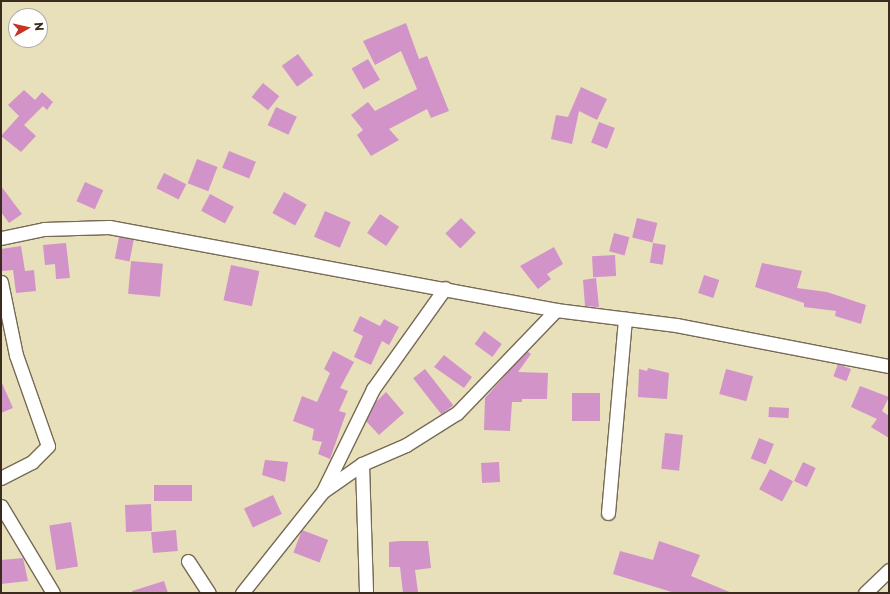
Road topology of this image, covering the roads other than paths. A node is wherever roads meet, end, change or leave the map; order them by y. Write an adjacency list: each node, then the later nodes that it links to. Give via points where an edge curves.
1 (1, 238): 3 (street, via 44,228 109,227)
2 (1, 282): 8 (street, via 16,355 48,446 32,462)
3 (445, 288): 4 (street); 9 (street, via 420,318 373,389)
4 (556, 310): 5 (street); 7 (street, via 457,413 412,441)
5 (625, 319): 6 (street, via 676,325); 11 (street)
6 (889, 366)
7 (362, 464): 9 (street); 17 (street)
8 (1, 478)
9 (323, 491): 16 (street)
10 (1, 506): 14 (street)
11 (608, 513)
12 (188, 560): 15 (street)
13 (889, 570): 18 (street)
14 (53, 593)
15 (209, 593)
16 (242, 593)
17 (366, 593)
18 (866, 593)

